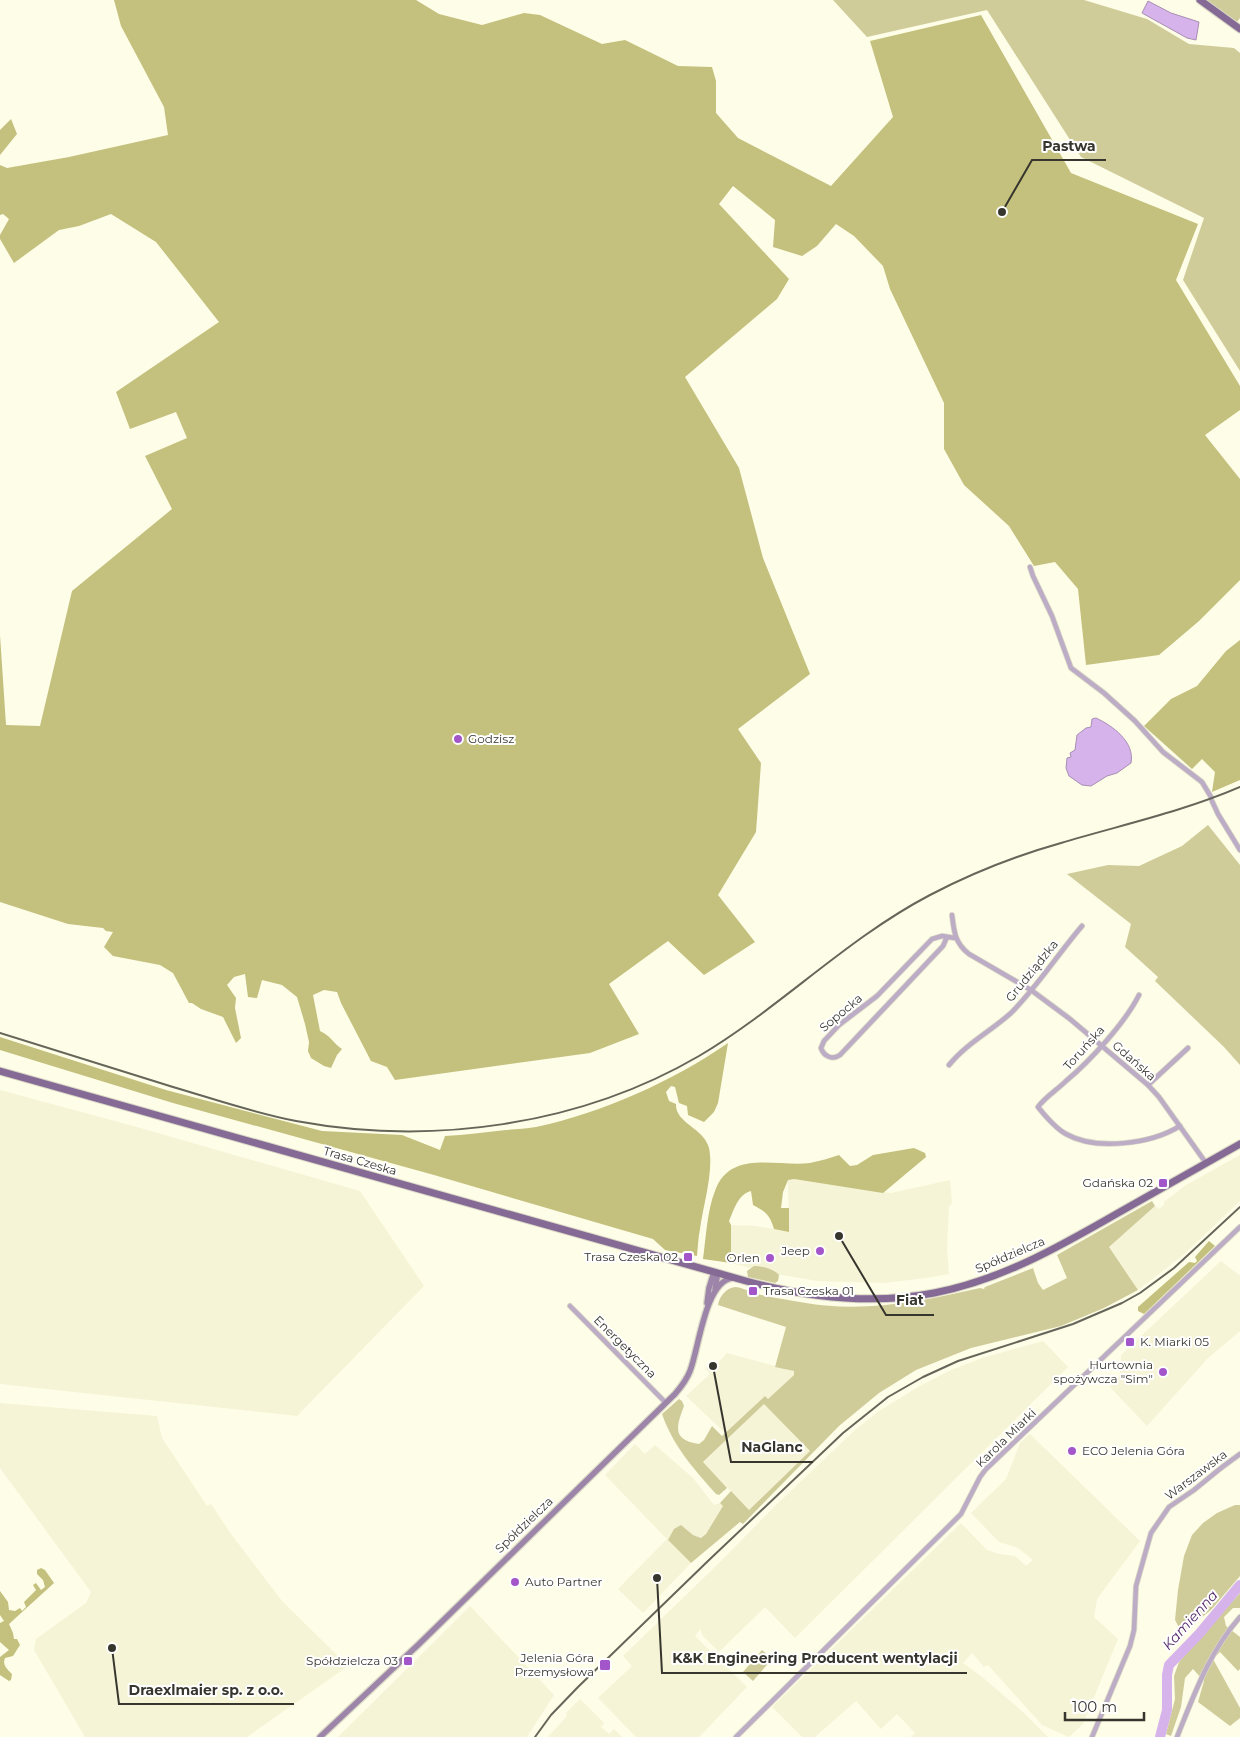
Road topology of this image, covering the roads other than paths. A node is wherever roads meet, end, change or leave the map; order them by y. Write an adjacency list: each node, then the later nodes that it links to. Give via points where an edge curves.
1 (1200, 0): 2 (main road)
2 (1240, 29)
3 (1030, 566): 4 (street, via 1071,668 1135,721 1163,752 1202,782)
4 (1240, 850)
5 (952, 915): 8 (street)
6 (1082, 926): 9 (street, Grudziądzka)
7 (947, 937): 7 (street, Sopocka, via 943,946 840,1055 824,1054 822,1043 877,996 932,939); 8 (street, Sopocka)
8 (955, 938): 9 (street, Gdańska, via 969,954)
9 (1031, 990): 11 (street, Gdańska); 13 (street, Grudziądzka, via 1011,1012)
10 (1139, 995): 11 (street, Toruńska, via 1134,1006)
11 (1101, 1046): 15 (street, Gdańska); 16 (street, Toruńska, via 1042,1101 1038,1108 1053,1124 1066,1134 1106,1144 1150,1138)
12 (1188, 1048): 15 (street)
13 (949, 1065)
14 (0, 1071): 20 (main road, Trasa Czeska)
15 (1148, 1086): 16 (street, Gdańska)
16 (1180, 1126): 18 (street, Gdańska)
17 (1240, 1144): 18 (main road, Spółdzielcza)
18 (1206, 1163): 21 (main road, Spółdzielcza, via 1034,1259 997,1276 951,1289 912,1296 839,1297 787,1290)
19 (1240, 1228): 29 (street, Karola Miarki, via 986,1469 961,1514)
20 (714, 1272): 21 (main road, Spółdzielcza); 22 (street, Spółdzielcza, via 717,1278); 24 (street, Spółdzielcza)
21 (734, 1277): 22 (street, Spółdzielcza, via 724,1280)
22 (715, 1292): 24 (street, Spółdzielcza)
23 (570, 1306): 25 (street, Energetyczna)
24 (707, 1308): 25 (street, Spółdzielcza, via 690,1372)
25 (666, 1402): 28 (street, Spółdzielcza)
26 (1240, 1454): 30 (street, Warszawska, via 1169,1508 1151,1533 1136,1586 1130,1646)
27 (1240, 1617): 31 (street, via 1203,1671)
28 (320, 1737)
29 (736, 1737)
30 (1092, 1737)
31 (1177, 1737)

